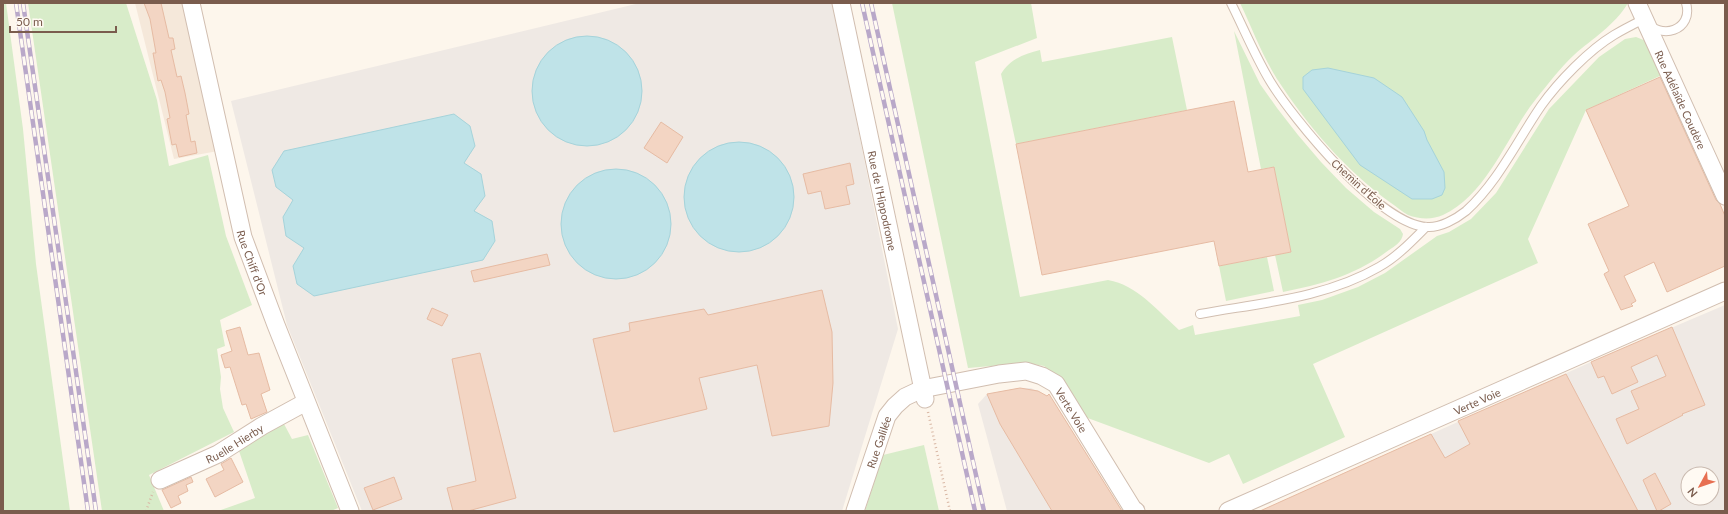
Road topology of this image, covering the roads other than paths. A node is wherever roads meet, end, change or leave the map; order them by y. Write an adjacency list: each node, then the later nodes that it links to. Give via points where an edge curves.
1 (191, 3): 12 (street, Rue Chiff d'Or, via 243,237)
2 (841, 3): 11 (street, Rue de l'Hippodrome)
3 (1231, 3): 8 (lane, Chemin d'Éole, via 1269,80 1285,105 1328,156 1379,204 1403,220)
4 (1637, 3): 6 (street, Rue Adélaïde Coudère)
5 (1686, 3): 6 (lane, via 1685,20 1675,30 1661,32 1648,25)
6 (1644, 19): 7 (street, Rue Adélaïde Coudère); 8 (lane, via 1613,35 1578,64 1542,105 1490,185 1465,211 1444,225)
7 (1725, 196)
8 (1426, 228): 10 (lane, via 1380,266 1354,279 1318,292)
9 (1725, 291): 17 (street, Verte Voie)
10 (1200, 314)
11 (923, 394): 15 (street, Rue Galilée, via 904,397 887,416); 16 (street, Verte Voie, via 999,374 1026,371 1042,376 1056,384)
12 (306, 402): 13 (street, Ruelle Hierby, via 218,454); 14 (street, Rue Chiff d'Or)
13 (160, 480)
14 (350, 511)
15 (855, 511)
16 (1136, 511)
17 (1228, 511)

